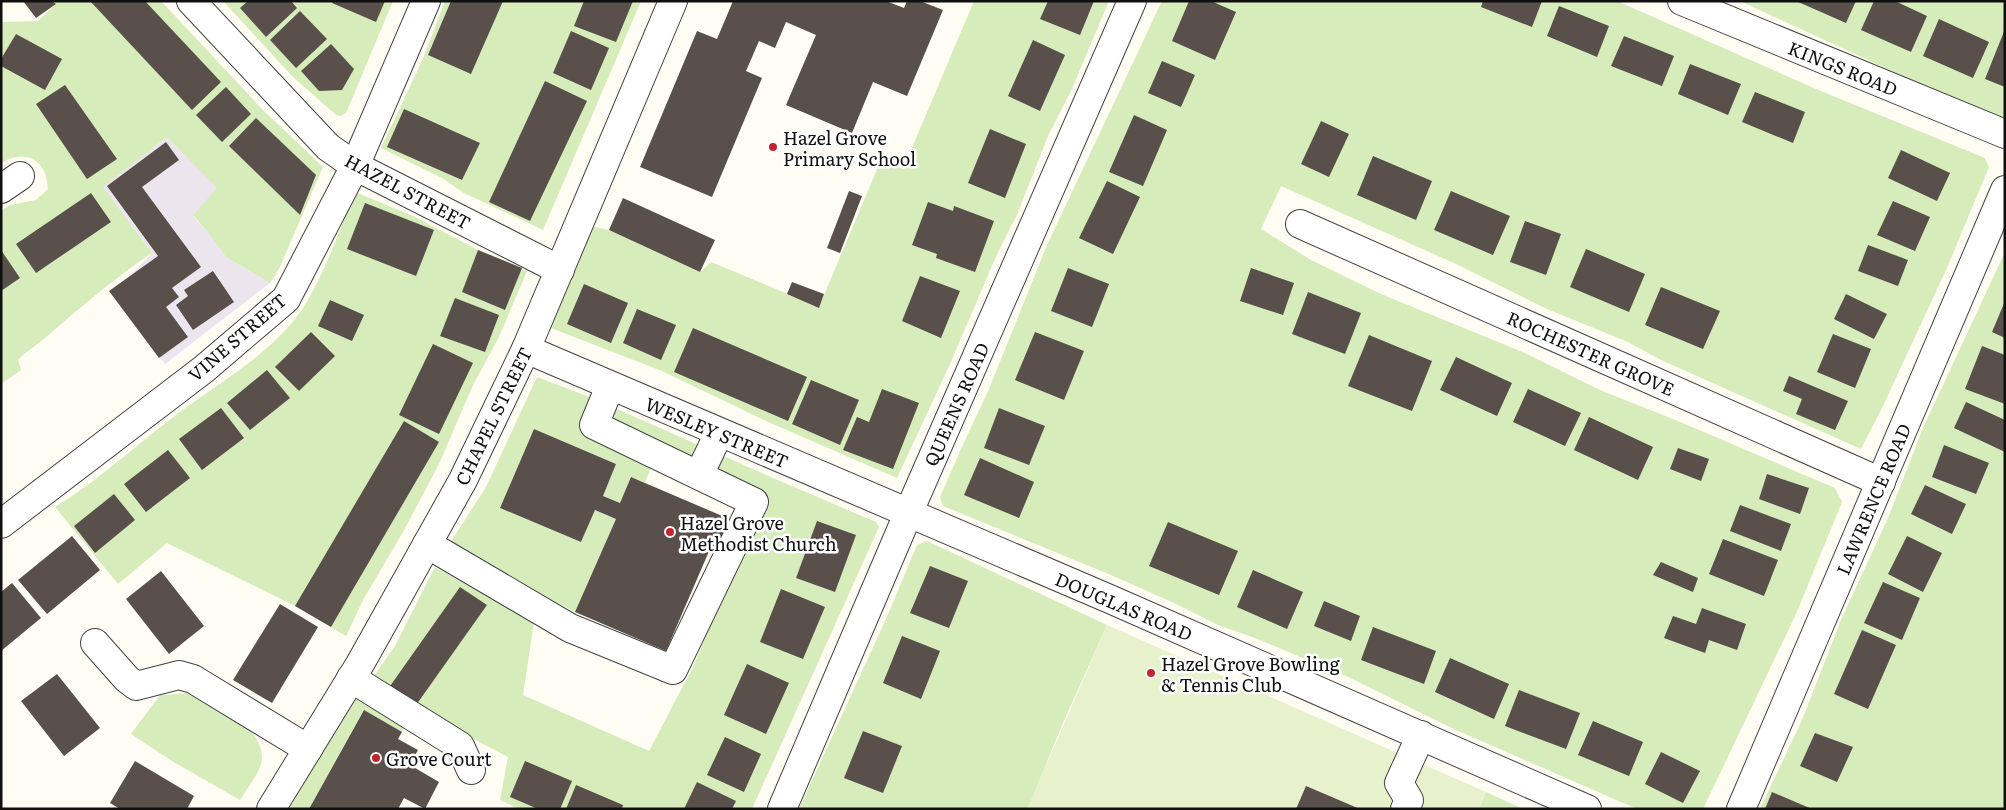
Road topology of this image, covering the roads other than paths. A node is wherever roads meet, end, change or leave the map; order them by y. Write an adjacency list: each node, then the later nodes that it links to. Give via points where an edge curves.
1 (192, 1): 7 (street, HAZEL STREET, via 328,147)
2 (426, 1): 7 (street, VINE STREET)
3 (673, 1): 10 (street, CHAPEL STREET)
4 (1132, 1): 16 (street, QUEENS ROAD)
5 (1682, 1): 6 (street, KINGS ROAD)
6 (2005, 134)
7 (355, 166): 10 (street, HAZEL STREET); 17 (street, VINE STREET, via 286,299 204,368)
8 (2005, 190): 15 (street, LAWRENCE ROAD)
9 (1300, 224): 15 (street, ROCHESTER GROVE)
10 (560, 270): 11 (street, CHAPEL STREET)
11 (526, 349): 12 (street, WESLEY STREET); 18 (street, CHAPEL STREET, via 463,480)
12 (610, 386): 13 (street, WESLEY STREET); 14 (street, via 594,425)
13 (719, 433): 14 (street); 16 (street, WESLEY STREET)
14 (699, 475): 18 (street, via 754,502 673,670 570,628)
15 (1881, 482): 28 (street, LAWRENCE ROAD)
16 (908, 514): 21 (street, DOUGLAS ROAD); 25 (street, QUEENS ROAD)
17 (1, 524)
18 (427, 544): 20 (street, CHAPEL STREET)
19 (94, 643): 22 (street, via 136,686 179,675 193,680)
20 (351, 678): 22 (street, CHAPEL STREET); 23 (street, via 460,746)
21 (1421, 736): 26 (street, via 1399,783 1409,800); 27 (street, DOUGLAS ROAD)
22 (308, 749): 24 (street, CHAPEL STREET)
23 (471, 770)
24 (270, 809)
25 (782, 809)
26 (1405, 809)
27 (1586, 809)
28 (1741, 809)

